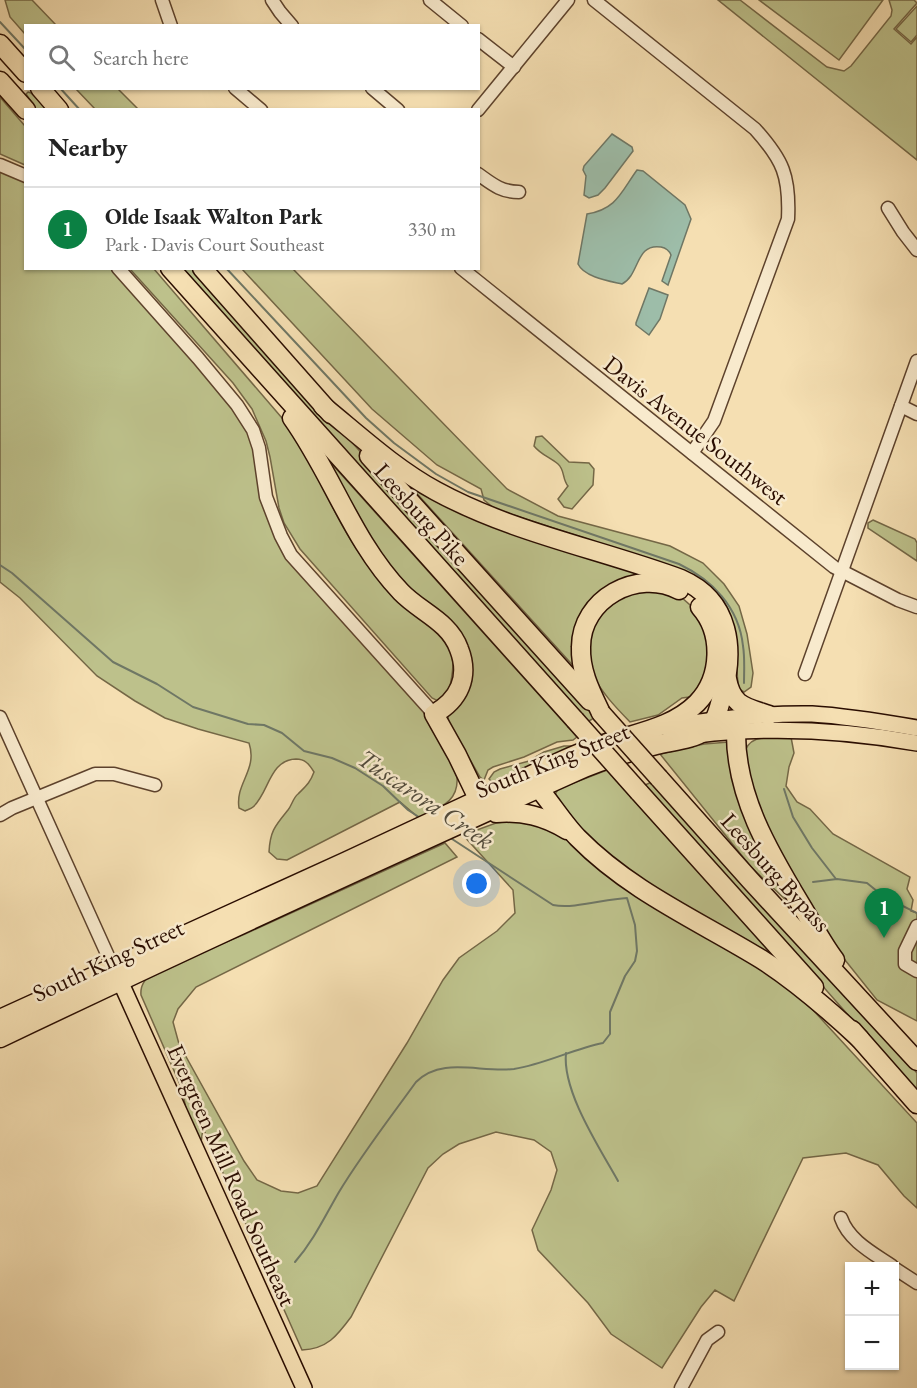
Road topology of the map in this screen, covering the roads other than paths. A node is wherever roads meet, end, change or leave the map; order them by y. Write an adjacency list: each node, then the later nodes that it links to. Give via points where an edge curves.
1 (162, 0): 6 (street)
2 (272, 0): 7 (street)
3 (430, 0): 8 (street)
4 (568, 0): 11 (street)
5 (594, 0): 37 (street, via 755,129 774,150 786,179 788,219 714,422)
6 (170, 24)
7 (290, 24)
8 (460, 24)
9 (480, 41): 11 (street)
10 (0, 44): 12 (highway)
11 (514, 67): 21 (street)
12 (24, 71)
13 (0, 81): 17 (highway)
14 (42, 90): 18 (highway)
15 (237, 90): 19 (street)
16 (374, 90): 20 (street)
17 (24, 108)
18 (56, 108)
19 (259, 108)
20 (396, 108)
21 (480, 108)
22 (0, 165): 23 (street)
23 (24, 175)
24 (480, 176): 25 (street, via 506,192)
25 (519, 192)
26 (888, 207): 27 (street)
27 (917, 250)
28 (120, 270): 43 (street, via 198,358 253,430 266,497 291,555)
29 (172, 270): 32 (highway, Leesburg Pike)
30 (204, 270): 34 (highway, Leesburg Pike)
31 (464, 270): 37 (street, Davis Avenue Southwest)
32 (241, 347): 43 (highway, via 303,434 376,562 402,593 453,637 462,662 459,688 451,703); 57 (highway, Leesburg Pike, bridge)
33 (917, 361): 35 (street)
34 (323, 406): 41 (highway, via 392,463 451,499 524,530 689,582 705,595 724,625 730,652); 42 (highway, Leesburg Pike)
35 (901, 406): 36 (street); 38 (street)
36 (917, 414)
37 (693, 453): 38 (street, Davis Avenue Southwest)
38 (841, 571): 39 (street, Davis Avenue Southwest); 40 (street)
39 (917, 607)
40 (805, 674)
41 (727, 679): 44 (highway, via 729,692 737,702); 46 (highway)
42 (601, 713): 47 (highway, via 584,676 581,639 587,622 605,598 623,587 664,584 688,596 704,611 716,638 717,652 710,684 699,701); 67 (highway, Leesburg Bypass, bridge)
43 (434, 714): 53 (highway)
44 (769, 715): 46 (main road, South King Street); 48 (main road, South King Street, via 839,716)
45 (0, 717): 58 (street)
46 (714, 719): 47 (main road, South King Street); 50 (highway)
47 (657, 728): 52 (highway, South King Street)
48 (917, 728)
49 (736, 731): 50 (main road, South King Street); 51 (main road, South King Street, via 804,730); 67 (highway, via 741,777 753,814 779,869 831,954)
50 (697, 735): 56 (highway, South King Street, via 620,755)
51 (917, 743)
52 (557, 763): 55 (highway, South King Street); 56 (highway, via 545,774)
53 (463, 770): 55 (highway, via 484,785); 59 (highway); 61 (highway, via 461,793)
54 (155, 785): 58 (street, via 114,774 95,774)
55 (510, 785): 59 (highway, South King Street)
56 (542, 787): 59 (highway, South King Street); 62 (highway)
57 (639, 792): 69 (highway, Leesburg Bypass)
58 (37, 798): 60 (street); 65 (street)
59 (482, 807): 61 (highway, South King Street); 62 (highway, via 533,814)
60 (0, 815)
61 (447, 820): 65 (highway, South King Street)
62 (576, 836): 69 (highway, via 633,883 787,977)
63 (917, 926): 64 (street, via 904,957 905,964)
64 (917, 971)
65 (117, 974): 66 (highway, South King Street); 68 (highway, South King Street); 77 (main road, Evergreen Mill Road Southeast)
66 (0, 1018)
67 (879, 1019): 70 (highway, Leesburg Bypass)
68 (0, 1038)
69 (860, 1039): 71 (highway, Leesburg Bypass)
70 (917, 1061)
71 (917, 1104)
72 (841, 1218): 73 (street, via 852,1237)
73 (886, 1262)
74 (899, 1271): 75 (street)
75 (917, 1283)
76 (718, 1332): 78 (street, via 707,1340)
77 (304, 1388)
78 (681, 1388)

